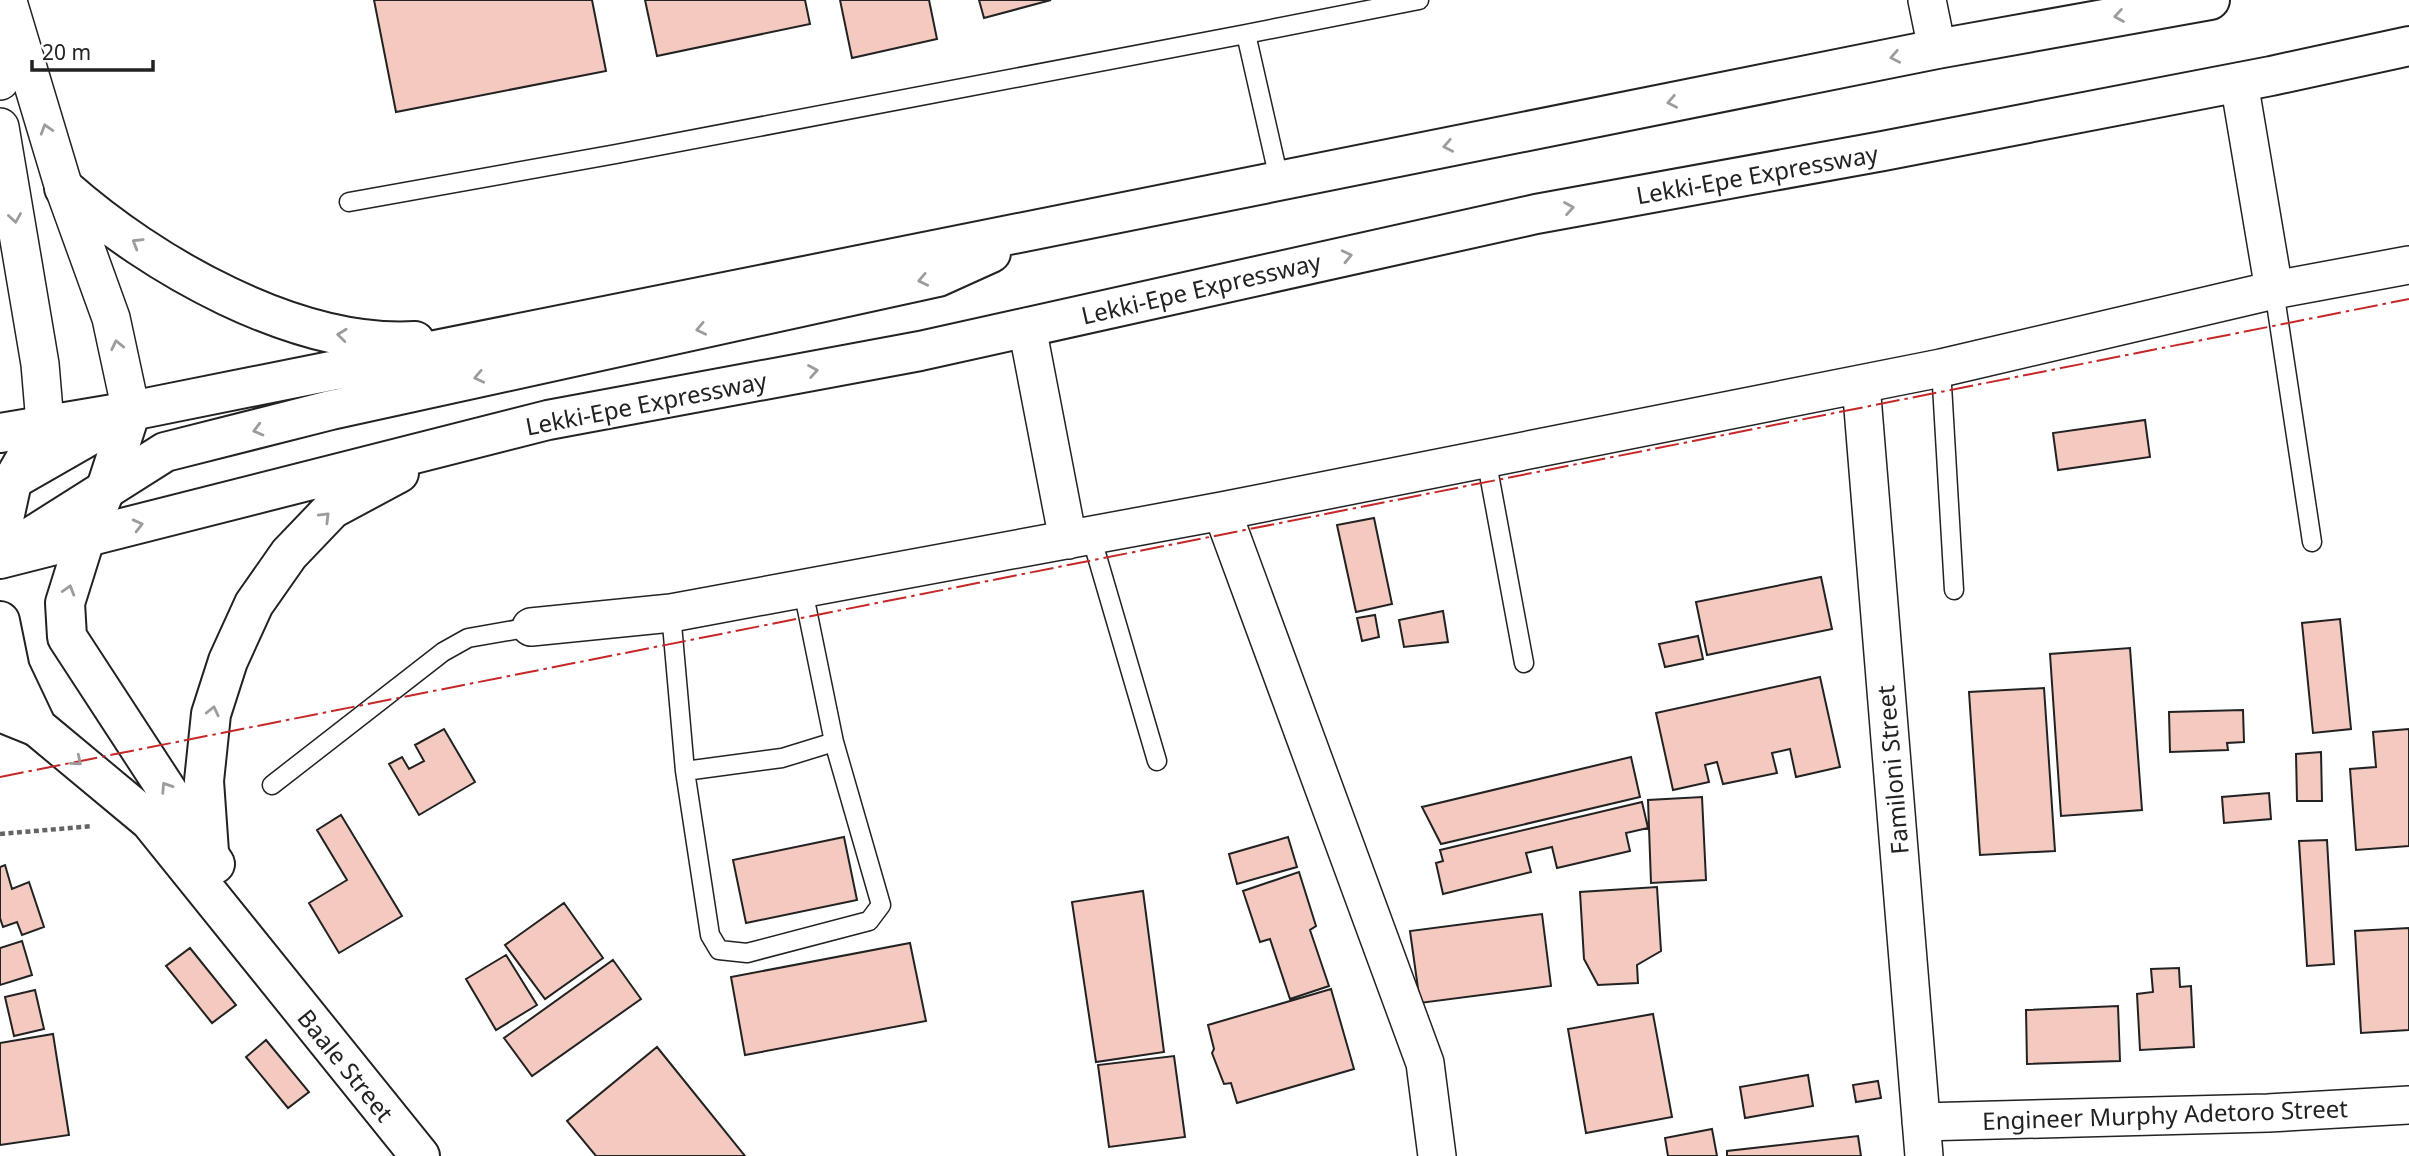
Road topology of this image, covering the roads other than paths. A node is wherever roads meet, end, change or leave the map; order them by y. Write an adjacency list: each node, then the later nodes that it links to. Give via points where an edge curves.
1 (1419, 0): 5 (lane)
2 (1927, 0): 7 (street)
3 (2210, 0): 7 (main road, one-way to 7)
4 (9, 2): 8 (street); 12 (street, one-way to 4)
5 (1246, 34): 11 (lane); 13 (lane)
6 (2409, 46): 9 (main road, Lekki-Epe Expressway)
7 (1937, 49): 11 (main road, one-way to 11)
8 (0, 81)
9 (2239, 82): 16 (street); 17 (main road, Lekki-Epe Expressway, one-way to 9, via 1536,214)
10 (0, 127): 23 (street, one-way to 23, via 40,364)
11 (1279, 179): 14 (main road)
12 (64, 188): 18 (main road, one-way to 12, via 404,342 315,332 235,301 99,219); 21 (street, one-way to 12, via 111,318)
13 (349, 202)
14 (1054, 225): 18 (main road); 27 (main road, one-way to 27, via 939,276 331,410 165,452)
15 (2409, 265): 16 (street)
16 (2274, 290): 19 (street); 32 (lane)
17 (1027, 327): 22 (main road, Lekki-Epe Expressway, one-way to 17); 30 (street)
18 (508, 336): 21 (main road)
19 (1941, 368): 20 (street); 35 (lane)
20 (1861, 384): 25 (street); 49 (street, Familoni Street)
21 (131, 411): 23 (main road); 26 (main road); 27 (main road)
22 (548, 420): 31 (main road, Lekki-Epe Expressway, one-way to 22); 46 (main road, one-way to 22, via 204,781 211,714 254,604 289,554 332,509 411,466)
23 (45, 423): 24 (main road); 26 (main road)
24 (0, 433)
25 (1486, 458): 28 (street); 39 (lane)
26 (6, 484): 29 (main road)
27 (106, 488): 31 (main road); 33 (main road)
28 (1222, 512): 30 (street); 51 (street, via 1425,1063)
29 (0, 537)
30 (1080, 538): 34 (street); 43 (lane)
31 (85, 539): 33 (main road, Lekki-Epe Expressway); 46 (main road, one-way to 31, via 67,637 65,603)
32 (2312, 542)
33 (0, 558)
34 (803, 590): 36 (street); 42 (lane)
35 (1954, 590)
36 (671, 613): 38 (street); 44 (lane)
37 (0, 621): 41 (main road, via 10,670)
38 (531, 627): 45 (lane, via 468,638 443,652)
39 (1524, 663)
40 (0, 712): 41 (main road)
41 (37, 727): 47 (main road, one-way to 47, via 150,821)
42 (834, 742): 44 (lane, via 782,758); 44 (lane, via 881,905 869,921 747,953 719,950 710,934)
43 (1157, 761)
44 (685, 771)
45 (272, 785)
46 (209, 852): 47 (main road)
47 (271, 975): 50 (main road, Baale Street)
48 (2409, 1105): 49 (street, Engineer Murphy Adetoro Street)
49 (1922, 1139)
50 (420, 1156)
51 (1437, 1156)

